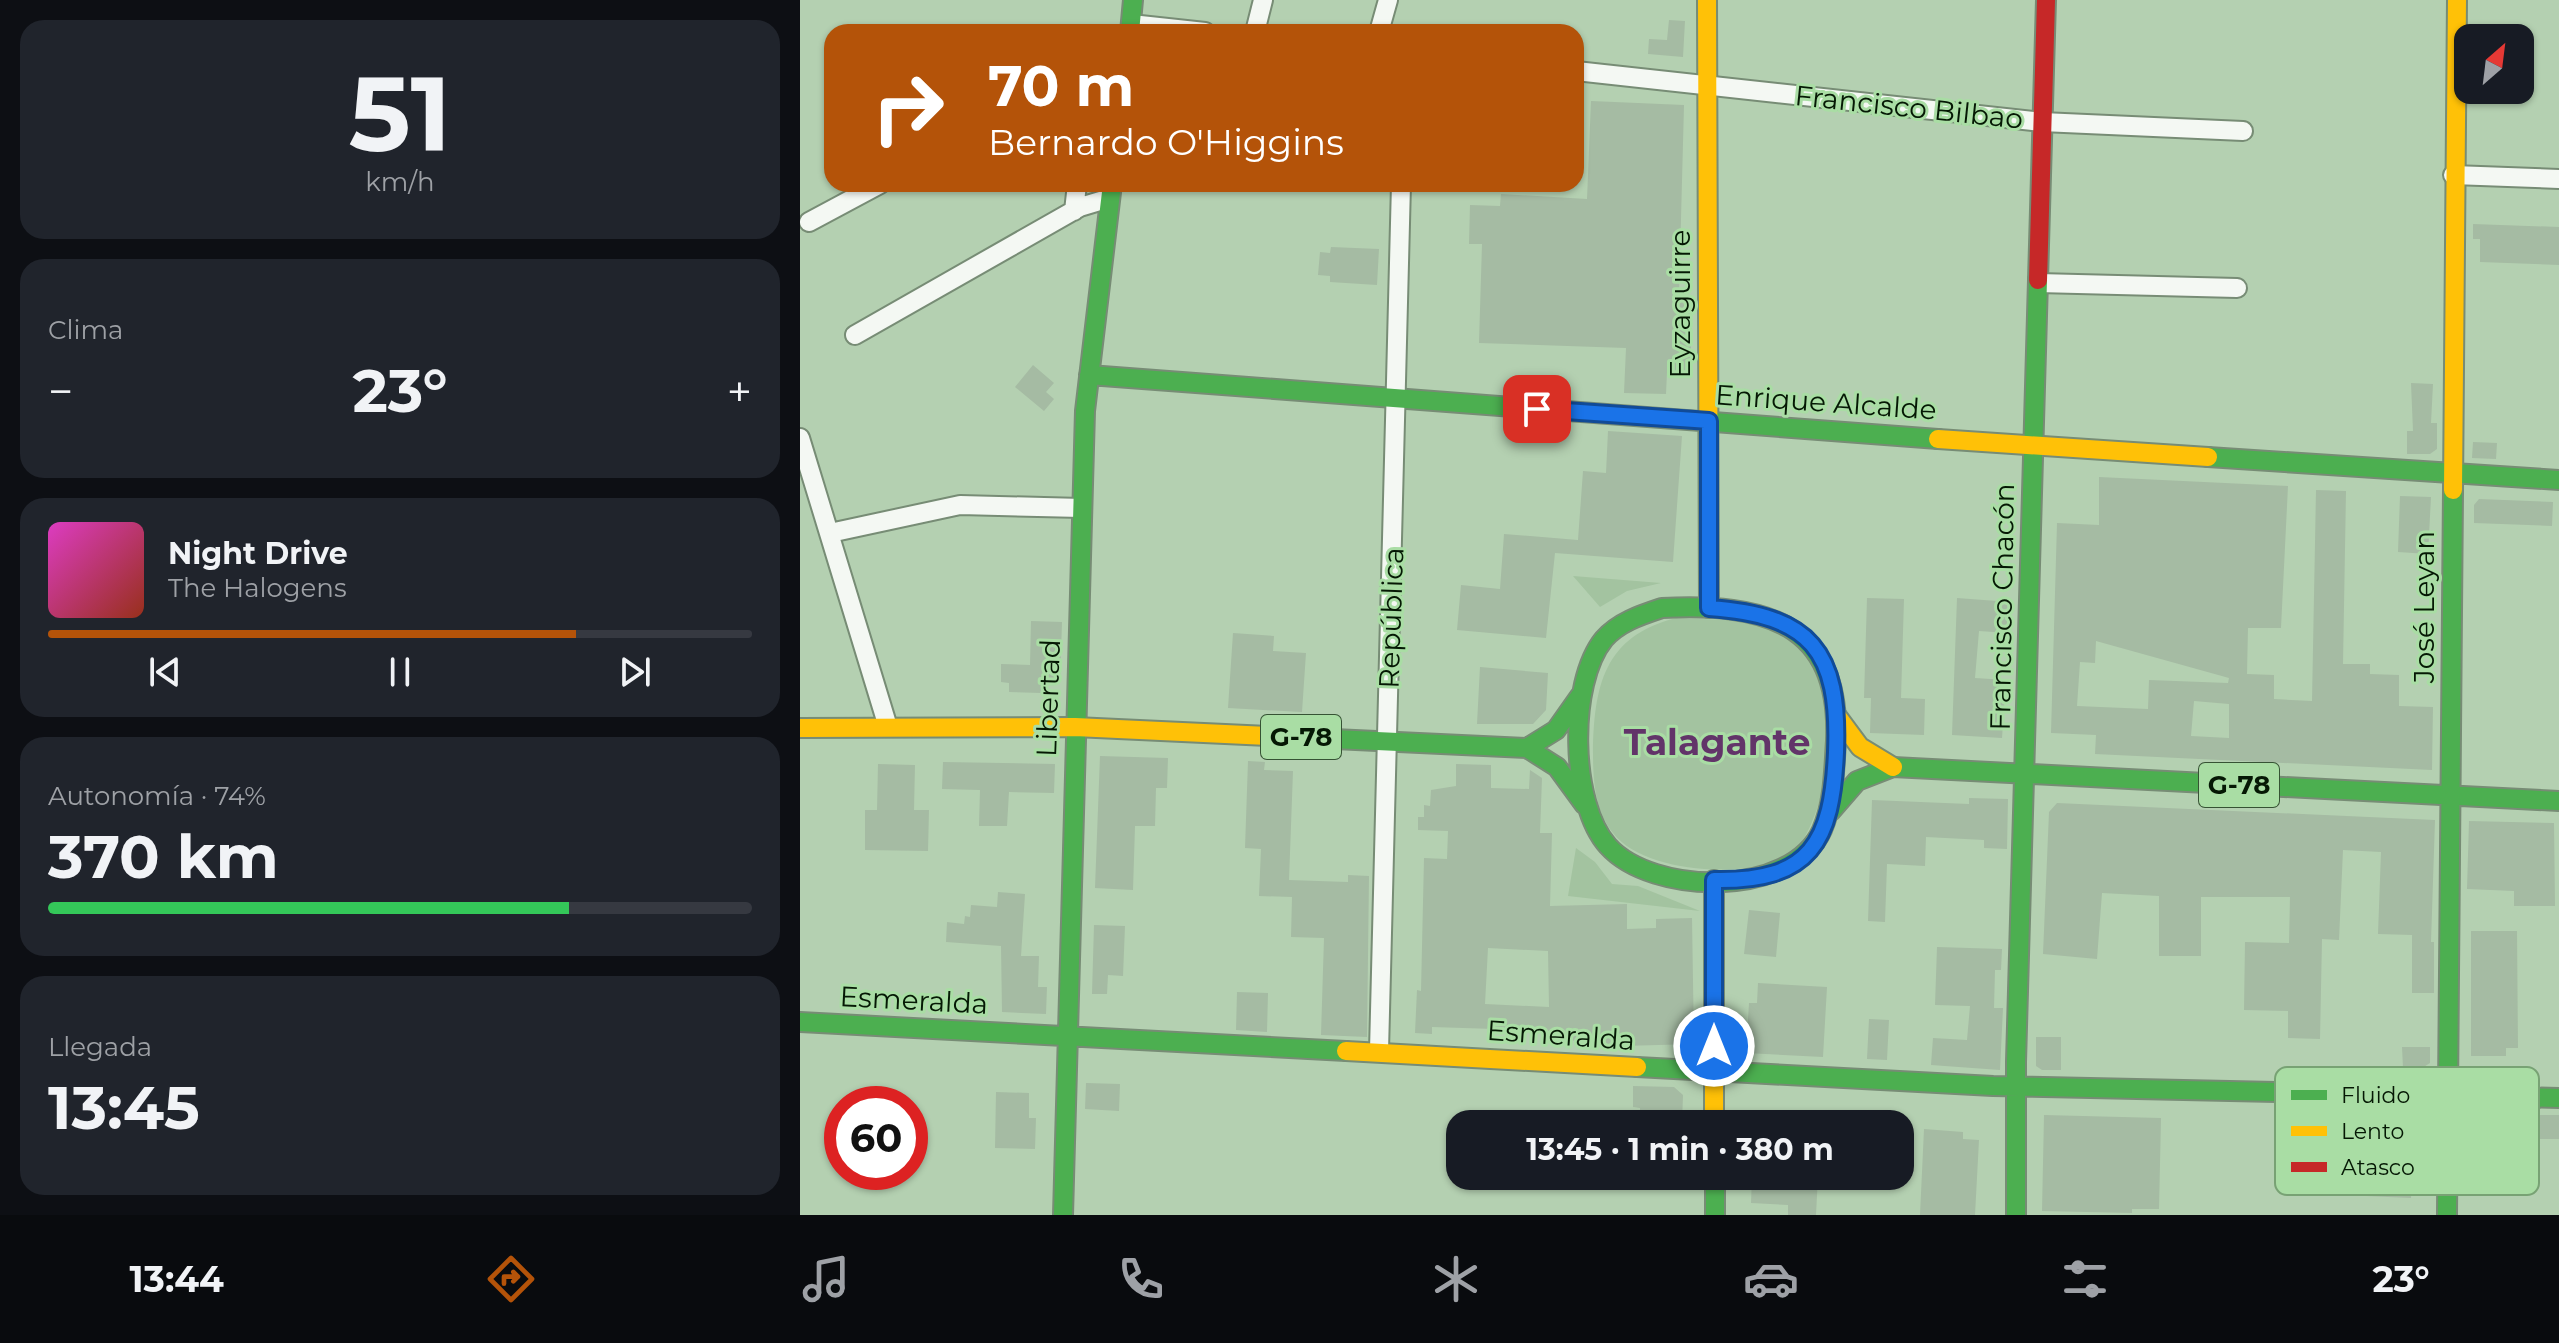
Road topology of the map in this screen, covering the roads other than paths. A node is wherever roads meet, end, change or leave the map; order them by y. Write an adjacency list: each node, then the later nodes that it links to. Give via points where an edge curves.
1 (1133, 0): 7 (street)
2 (1263, 0): 8 (street)
3 (1388, 0): 9 (street)
4 (1707, 0): 11 (street, Eyzaguirre)
5 (2046, 0): 12 (street, Francisco Chacón)
6 (2457, 0): 14 (street, José Leyan)
7 (1131, 24)
8 (1257, 24)
9 (1381, 24)
10 (1584, 72): 11 (street, Francisco Bilbao)
11 (1707, 84): 12 (street, Francisco Bilbao); 28 (street, Eyzaguirre)
12 (2042, 122): 13 (street, Francisco Bilbao); 23 (street, Francisco Chacón)
13 (2243, 131)
14 (2453, 175): 15 (street); 31 (street, José Leyan)
15 (2559, 179)
16 (865, 192): 22 (street)
17 (1076, 192): 21 (street)
18 (1109, 192): 21 (street)
19 (1111, 192): 26 (street, Libertad)
20 (1401, 192): 27 (street, República)
21 (1074, 211): 25 (street)
22 (809, 222)
23 (2038, 283): 24 (street); 30 (street, Francisco Chacón)
24 (2237, 288)
25 (855, 335)
26 (1089, 375): 27 (street, Enrique Alcalde); 33 (street, Libertad)
27 (1397, 399): 28 (street, Enrique Alcalde); 41 (street, República)
28 (1709, 421): 30 (street, Enrique Alcalde); 35 (street, Eyzaguirre)
29 (800, 438): 34 (street)
30 (2034, 446): 31 (street, Enrique Alcalde); 44 (street, Francisco Chacón)
31 (2452, 473): 32 (street, Enrique Alcalde); 45 (street, José Leyan)
32 (2559, 480)
33 (1082, 508): 34 (street, via 960,505); 39 (street, Libertad)
34 (830, 533): 38 (street)
35 (1709, 608): 36 (street, G-78, via 1662,608 1622,623 1590,658); 37 (street, G-78, via 1767,615 1801,634 1827,668)
36 (1580, 696): 42 (street, G-78, via 1556,730); 47 (street, G-78)
37 (1837, 716): 43 (street, G-78, via 1860,747); 48 (street, G-78)
38 (888, 727): 39 (street, G-78); 40 (street, G-78)
39 (1075, 727): 41 (street, G-78); 51 (street, Libertad)
40 (800, 728)
41 (1388, 741): 42 (street, G-78); 52 (street, República)
42 (1527, 748): 47 (street, G-78, via 1557,767)
43 (1893, 767): 44 (street, G-78); 48 (street, G-78, via 1857,781)
44 (2026, 774): 45 (street, G-78); 55 (street, Francisco Chacón)
45 (2451, 796): 46 (street, G-78); 53 (street, José Leyan)
46 (2559, 801)
47 (1584, 804): 49 (street, G-78, via 1603,843 1631,865 1657,875)
48 (1831, 811): 49 (street, G-78, via 1818,840 1787,869 1755,880)
49 (1714, 880): 54 (street)
50 (800, 1022): 51 (street, Esmeralda)
51 (1068, 1036): 52 (street, Esmeralda); 62 (street, Libertad)
52 (1379, 1051): 54 (street, Esmeralda)
53 (2449, 1067)
54 (1714, 1073): 55 (street, Esmeralda); 59 (street)
55 (2016, 1087): 56 (street, Esmeralda); 64 (street, Francisco Chacón)
56 (2275, 1092)
57 (2539, 1097): 58 (street, Esmeralda)
58 (2559, 1098)
59 (1714, 1110)
60 (1715, 1190): 63 (street)
61 (2447, 1195): 65 (street, José Leyan)
62 (1063, 1215)
63 (1715, 1215)
64 (2016, 1215)
65 (2447, 1215)

